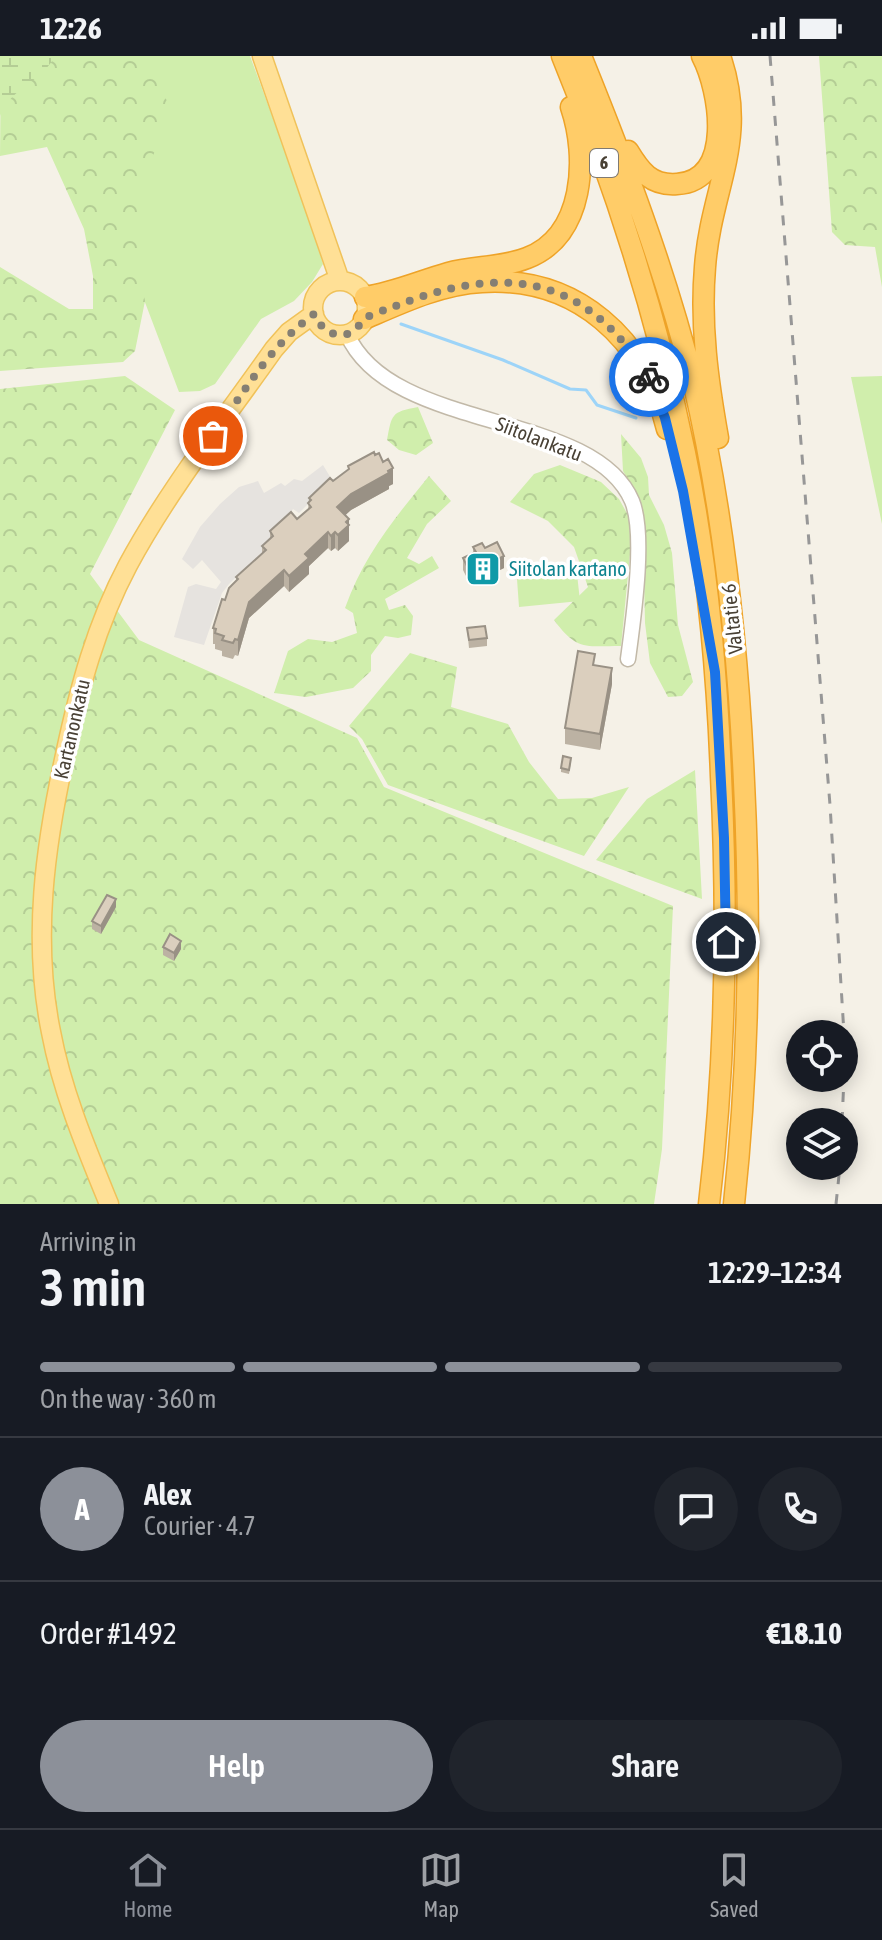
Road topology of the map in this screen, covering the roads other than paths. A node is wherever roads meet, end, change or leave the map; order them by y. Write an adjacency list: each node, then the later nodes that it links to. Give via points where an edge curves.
1 (262, 56): 7 (main road)
2 (554, 56): 8 (highway, via 581,150 576,196 560,233 529,258)
3 (562, 56): 14 (highway, Valtatie 6 / 6, via 640,272 686,455)
4 (582, 56): 5 (highway, via 640,171 673,185 698,177 715,150 718,101); 12 (highway, Valtatie 6 / 6, via 658,258 692,381)
5 (702, 56)
6 (720, 56): 12 (highway, via 729,86 731,142 710,227 704,290 706,369 724,475)
7 (340, 281): 8 (main road, via 355,285); 9 (main road, via 316,295)
8 (365, 297): 10 (main road)
9 (314, 314): 11 (main road, via 326,331); 15 (main road, Kartanonkatu, via 274,349 129,564 92,647 74,712 47,861 41,963 61,1072)
10 (364, 319): 11 (main road); 14 (highway, via 441,289 519,283 567,297 615,331 650,379 665,418)
11 (347, 334): 13 (street, Siitolankatu, via 363,361 399,387 555,442 605,468 620,484 632,502 638,551)
12 (720, 529): 17 (highway, Valtatie 6 / 6, via 734,617 747,837 745,1035)
13 (628, 659)
14 (715, 672): 16 (highway, Valtatie 6 / 6, via 726,942)
15 (109, 1204)
16 (709, 1204)
17 (734, 1204)

